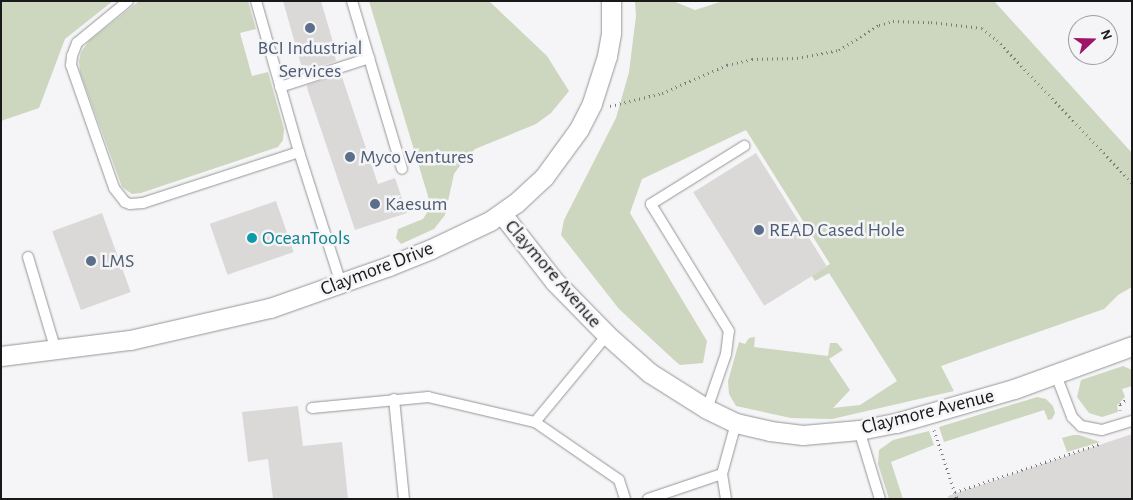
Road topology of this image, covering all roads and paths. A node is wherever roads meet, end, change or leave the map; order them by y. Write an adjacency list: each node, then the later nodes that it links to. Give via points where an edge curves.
1 (128, 1): 9 (lane, via 77,42 71,65 114,188 125,202 143,203)
2 (256, 1): 6 (lane)
3 (352, 1): 5 (lane)
4 (611, 1): 7 (street, Claymore Drive, via 607,56)
5 (369, 58): 6 (lane); 10 (lane)
6 (280, 87): 9 (lane)
7 (592, 103): 11 (path, via 612,106 662,93 726,65 752,58 797,58 839,50 878,25 894,21 982,28); 12 (street, Claymore Drive, via 557,162)
8 (744, 146): 23 (lane, via 651,204 729,330 726,354)
9 (299, 152): 14 (lane)
10 (402, 169)
11 (1132, 183)
12 (502, 214): 14 (street, Claymore Drive, via 431,250); 15 (street, Claymore Avenue, via 555,282)
13 (28, 257): 17 (lane)
14 (341, 284): 17 (street, Claymore Drive, via 270,308 196,326 130,340)
15 (607, 335): 23 (street, Claymore Avenue, via 650,373); 25 (lane)
16 (1132, 346): 19 (street, Claymore Avenue)
17 (56, 350): 18 (street, Claymore Drive)
18 (1, 356)
19 (1056, 375): 24 (street, Claymore Avenue); 26 (lane, via 1076,423 1088,429 1102,430)
20 (394, 399): 22 (lane); 25 (lane, via 428,397); 32 (lane)
21 (1126, 400): 26 (path, via 1119,408)
22 (312, 408)
23 (707, 409): 27 (street, Claymore Avenue)
24 (929, 415): 28 (street, Claymore Avenue); 31 (path)
25 (535, 422): 33 (lane, via 619,480)
26 (1128, 422)
27 (736, 423): 28 (street, Claymore Avenue, via 770,432 803,435); 30 (lane)
28 (859, 430): 36 (lane)
29 (1101, 443): 31 (path)
30 (722, 474): 34 (lane); 35 (lane)
31 (955, 492): 37 (path)
32 (404, 499)
33 (625, 499)
34 (648, 499)
35 (726, 499)
36 (880, 499)
37 (957, 499)

